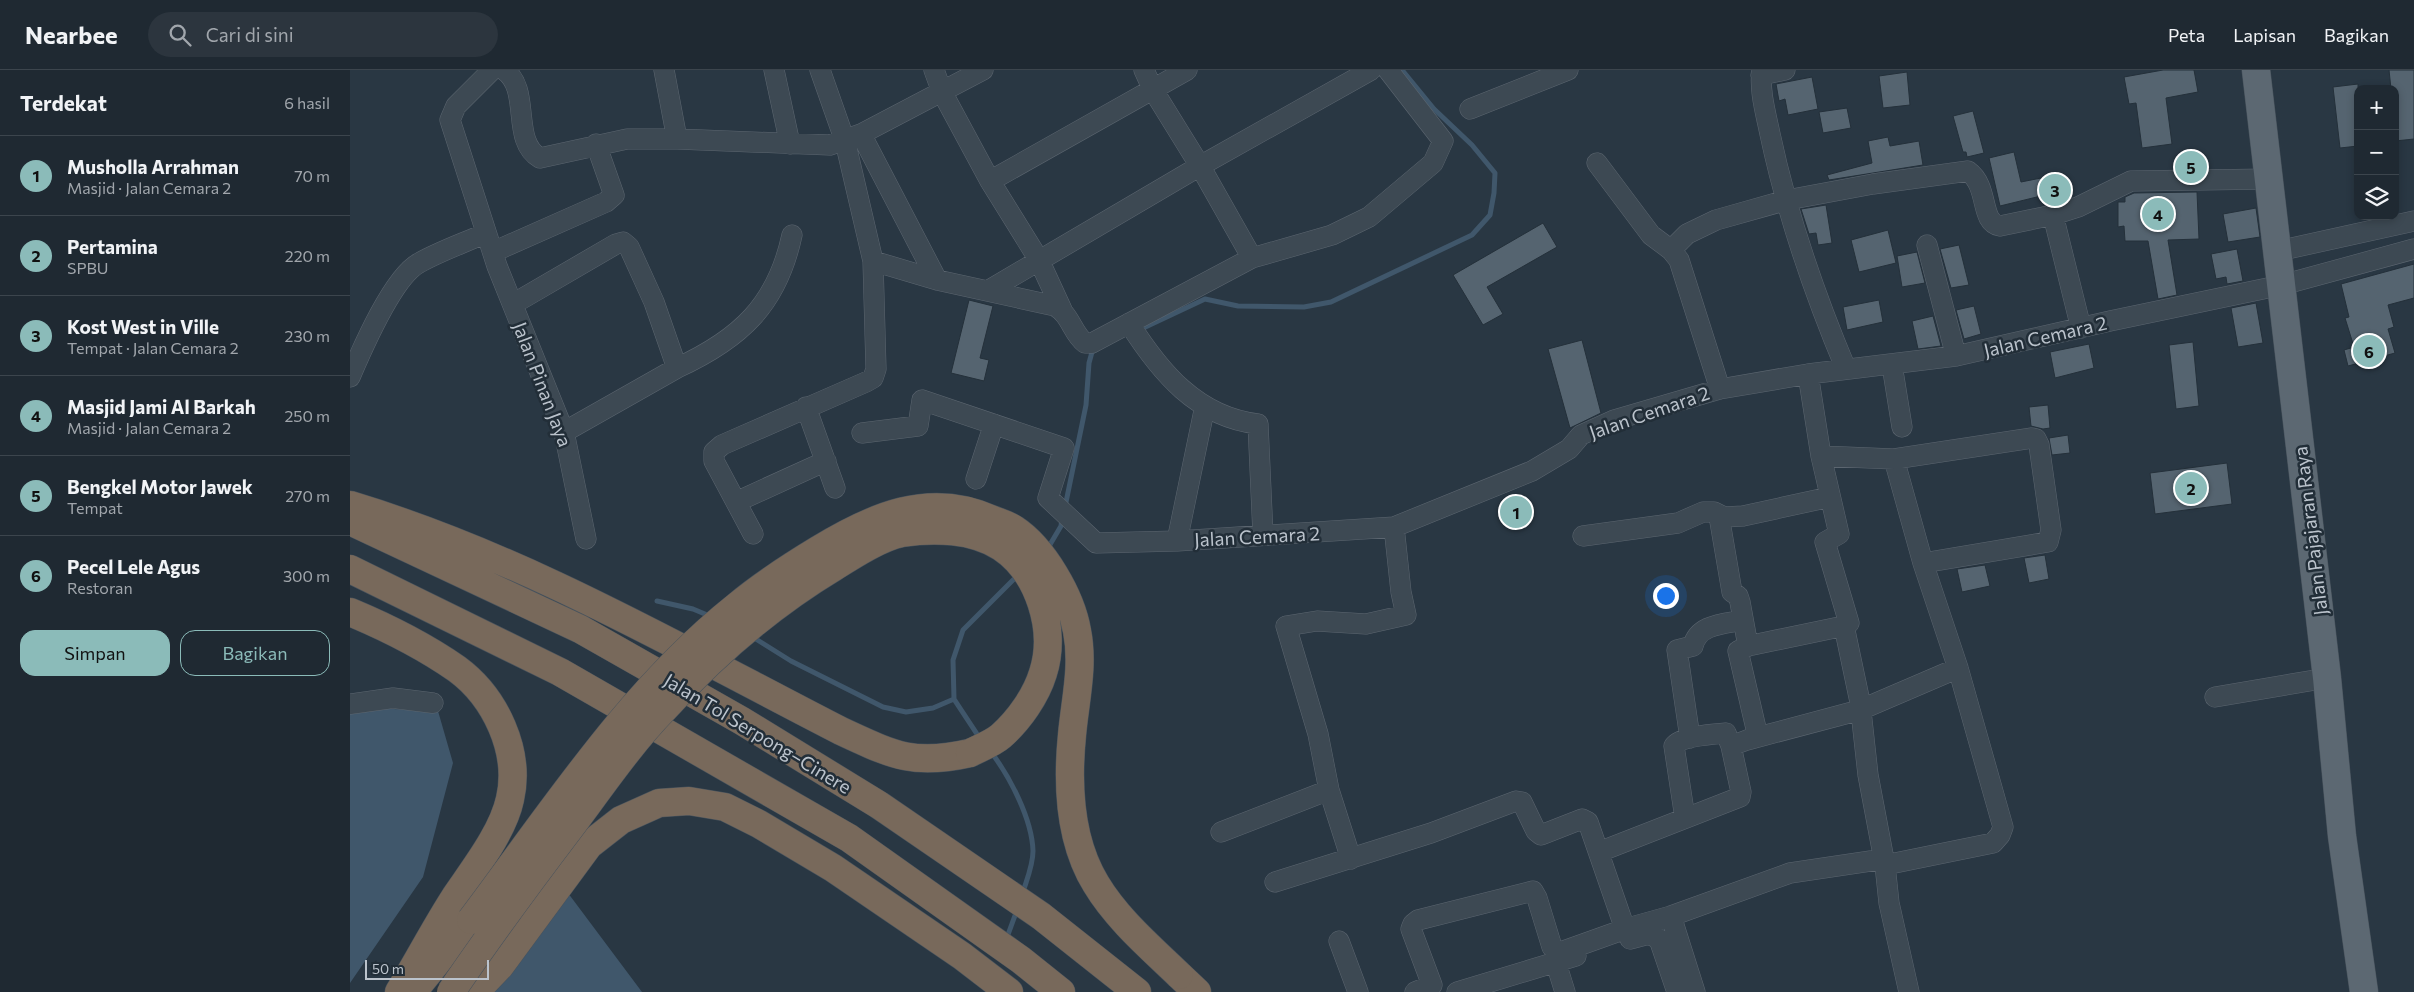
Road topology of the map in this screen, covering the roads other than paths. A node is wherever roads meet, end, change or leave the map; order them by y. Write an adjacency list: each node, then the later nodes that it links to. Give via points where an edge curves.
1 (492, 70): 31 (street, Jalan Pinan Jaya, via 456,106 450,120)
2 (504, 70): 22 (street, via 515,81 528,148 535,155 546,158)
3 (664, 70): 21 (street)
4 (774, 70): 23 (street)
5 (820, 70): 20 (street)
6 (934, 70): 18 (street)
7 (983, 70): 18 (street)
8 (1144, 70): 17 (street)
9 (1187, 70): 17 (street)
10 (1371, 70): 25 (street)
11 (1388, 70): 38 (street, via 1443,141 1433,163 1369,217 1350,227)
12 (1568, 70): 16 (street)
13 (1786, 70): 15 (street)
14 (2256, 70): 26 (main road, Jalan Pajajaran Raya)
15 (1762, 73): 28 (street, via 1768,125)
16 (1546, 74): 19 (street)
17 (1153, 90): 25 (street); 27 (street)
18 (942, 92): 20 (street); 27 (street)
19 (1470, 109)
20 (853, 138): 23 (street, via 830,145); 40 (street); 41 (street)
21 (678, 139): 22 (street, via 627,139); 23 (street)
22 (596, 144): 37 (street, via 614,195 606,202)
23 (790, 144)
24 (1597, 163): 35 (street, via 1651,235)
25 (1200, 166): 38 (street); 39 (street)
26 (2268, 179): 29 (street, via 2131,181); 36 (main road, Jalan Pajajaran Raya)
27 (990, 181): 39 (street)
28 (1787, 200): 29 (street, via 1968,170 1980,183 1993,225); 35 (street, via 1716,220 1687,234); 51 (street, via 1819,306)
29 (2053, 216): 47 (street)
30 (2414, 220): 36 (street)
31 (486, 233): 37 (street, Jalan Pinan Jaya); 53 (street, via 418,263 406,273 381,312)
32 (792, 235): 50 (street, via 778,280 750,320 732,338)
33 (1927, 245): 48 (street)
34 (2414, 249): 42 (street, Jalan Cemara 2)
35 (1671, 250): 54 (street, via 1679,260)
36 (2278, 251): 42 (main road, Jalan Pajajaran Raya)
37 (493, 252): 44 (street, Jalan Pinan Jaya)
38 (1252, 258): 46 (street)
39 (1039, 260): 43 (street); 45 (street)
40 (873, 261): 41 (street); 56 (street, via 876,369 873,378)
41 (937, 280): 43 (street)
42 (2282, 285): 47 (street, Jalan Cemara 2); 84 (main road, Jalan Pajajaran Raya)
43 (989, 290): 45 (street)
44 (513, 304): 50 (street, via 623,242 629,247 654,302); 59 (street, Jalan Pinan Jaya)
45 (1062, 310): 46 (street, via 1085,343)
46 (1129, 324): 55 (street, via 1187,396)
47 (2081, 328): 48 (street, Jalan Cemara 2)
48 (1956, 356): 49 (street, Jalan Cemara 2)
49 (1892, 365): 51 (street, Jalan Cemara 2); 58 (street)
50 (677, 368): 59 (street)
51 (1846, 369): 52 (street, Jalan Cemara 2)
52 (1808, 374): 54 (street, Jalan Cemara 2); 61 (street)
53 (350, 378)
54 (1720, 389): 71 (street, Jalan Cemara 2, via 1614,420 1581,435 1569,449 1532,471)
55 (1205, 406): 73 (street, via 1244,422 1258,424); 76 (street)
56 (806, 407): 63 (street); 67 (street, via 722,445 714,452 714,461)
57 (994, 424): 60 (street, via 922,400 918,426); 64 (street); 76 (street, Jalan Cemara 2, via 1064,448 1059,509 1096,543)
58 (1902, 427)
59 (564, 432): 75 (street, Jalan Pinan Jaya)
60 (862, 433)
61 (1821, 456): 62 (street); 66 (street)
62 (1894, 459): 77 (street); 77 (street, via 2032,438 2039,445 2050,530 2048,542)
63 (826, 461): 65 (street); 67 (street)
64 (976, 479)
65 (835, 488)
66 (1830, 498): 69 (street, via 1743,516); 81 (street, via 1839,535 1825,542 1849,623)
67 (736, 502): 72 (street)
68 (350, 505): 106 (highway, bridge, via 439,534 498,558 579,596 841,731 883,751 912,759 941,759 970,753 1000,737 1027,707 1044,673 1048,634 1040,598 1023,569 1000,547 969,533 935,530 900,534 861,551 816,577 755,621 710,662 663,710 613,771)
69 (1719, 516): 74 (street, via 1714,512 1704,512 1678,523); 80 (street, via 1732,592 1738,596)
70 (350, 521): 110 (highway, Jalan Tol Serpong–Cinere, via 588,634 766,736 879,805 1042,916)
71 (1394, 528): 73 (street, Jalan Cemara 2); 92 (street, via 1406,615 1366,624 1317,622 1286,626 1318,734)
72 (753, 534)
73 (1263, 536): 76 (street, Jalan Cemara 2)
74 (1583, 536)
75 (586, 540)
76 (1177, 541)
77 (1923, 563): 83 (street)
78 (350, 569): 109 (highway, via 577,682 849,838)
79 (350, 612): 104 (highway, via 384,626 458,670 486,698 502,725 513,763 510,799 493,840)
80 (1743, 620): 82 (street); 90 (street, via 1704,629 1698,632 1692,646 1677,650)
81 (1844, 626): 82 (street); 88 (street)
82 (1748, 646): 89 (street, via 1738,651)
83 (1958, 668): 88 (street); 97 (street, via 2002,832 1993,843)
84 (2327, 678): 85 (street); 118 (main road, Jalan Pajajaran Raya, via 2342,836)
85 (2215, 697)
86 (433, 703): 87 (street, via 393,698)
87 (350, 704)
88 (1860, 710): 89 (street); 97 (street, via 1868,775)
89 (1758, 737): 91 (street)
90 (1690, 738): 91 (street, via 1726,733); 93 (street, via 1674,746)
91 (1731, 746): 93 (street, via 1741,795)
92 (1329, 790): 94 (street); 96 (street)
93 (1685, 818): 95 (street)
94 (1220, 832)
95 (1599, 852): 96 (street, via 1585,820 1542,835 1536,831 1519,801); 100 (street, via 1617,909)
96 (1351, 859): 98 (street)
97 (1885, 862): 99 (street, via 1790,873); 117 (street, via 1889,903)
98 (1275, 882)
99 (1671, 916): 100 (street); 116 (street)
100 (1628, 928): 112 (street, via 1558,953 1552,948 1532,891 1418,920 1411,929 1432,985)
101 (1338, 941): 111 (street)
102 (1556, 962): 113 (street); 114 (street); 115 (street, via 1627,939 1654,935 1660,939)
103 (1188, 984): 105 (highway, bridge, via 1131,928 1096,884 1075,833 1069,783 1080,681 1077,630 1060,582 1035,548 1013,529 978,513 939,506 895,512 850,530 738,605 693,645 645,695 593,758 472,920)
104 (399, 992)
105 (413, 992)
106 (451, 992)
107 (476, 992): 108 (highway, via 500,966 589,845 621,820 659,803 689,801 725,807 833,868)
108 (1009, 992)
109 (1061, 992)
110 (1137, 992)
111 (1358, 992)
112 (1415, 992)
113 (1459, 992)
114 (1565, 992)
115 (1677, 992)
116 (1695, 992)
117 (1909, 992)
118 (2364, 992)

